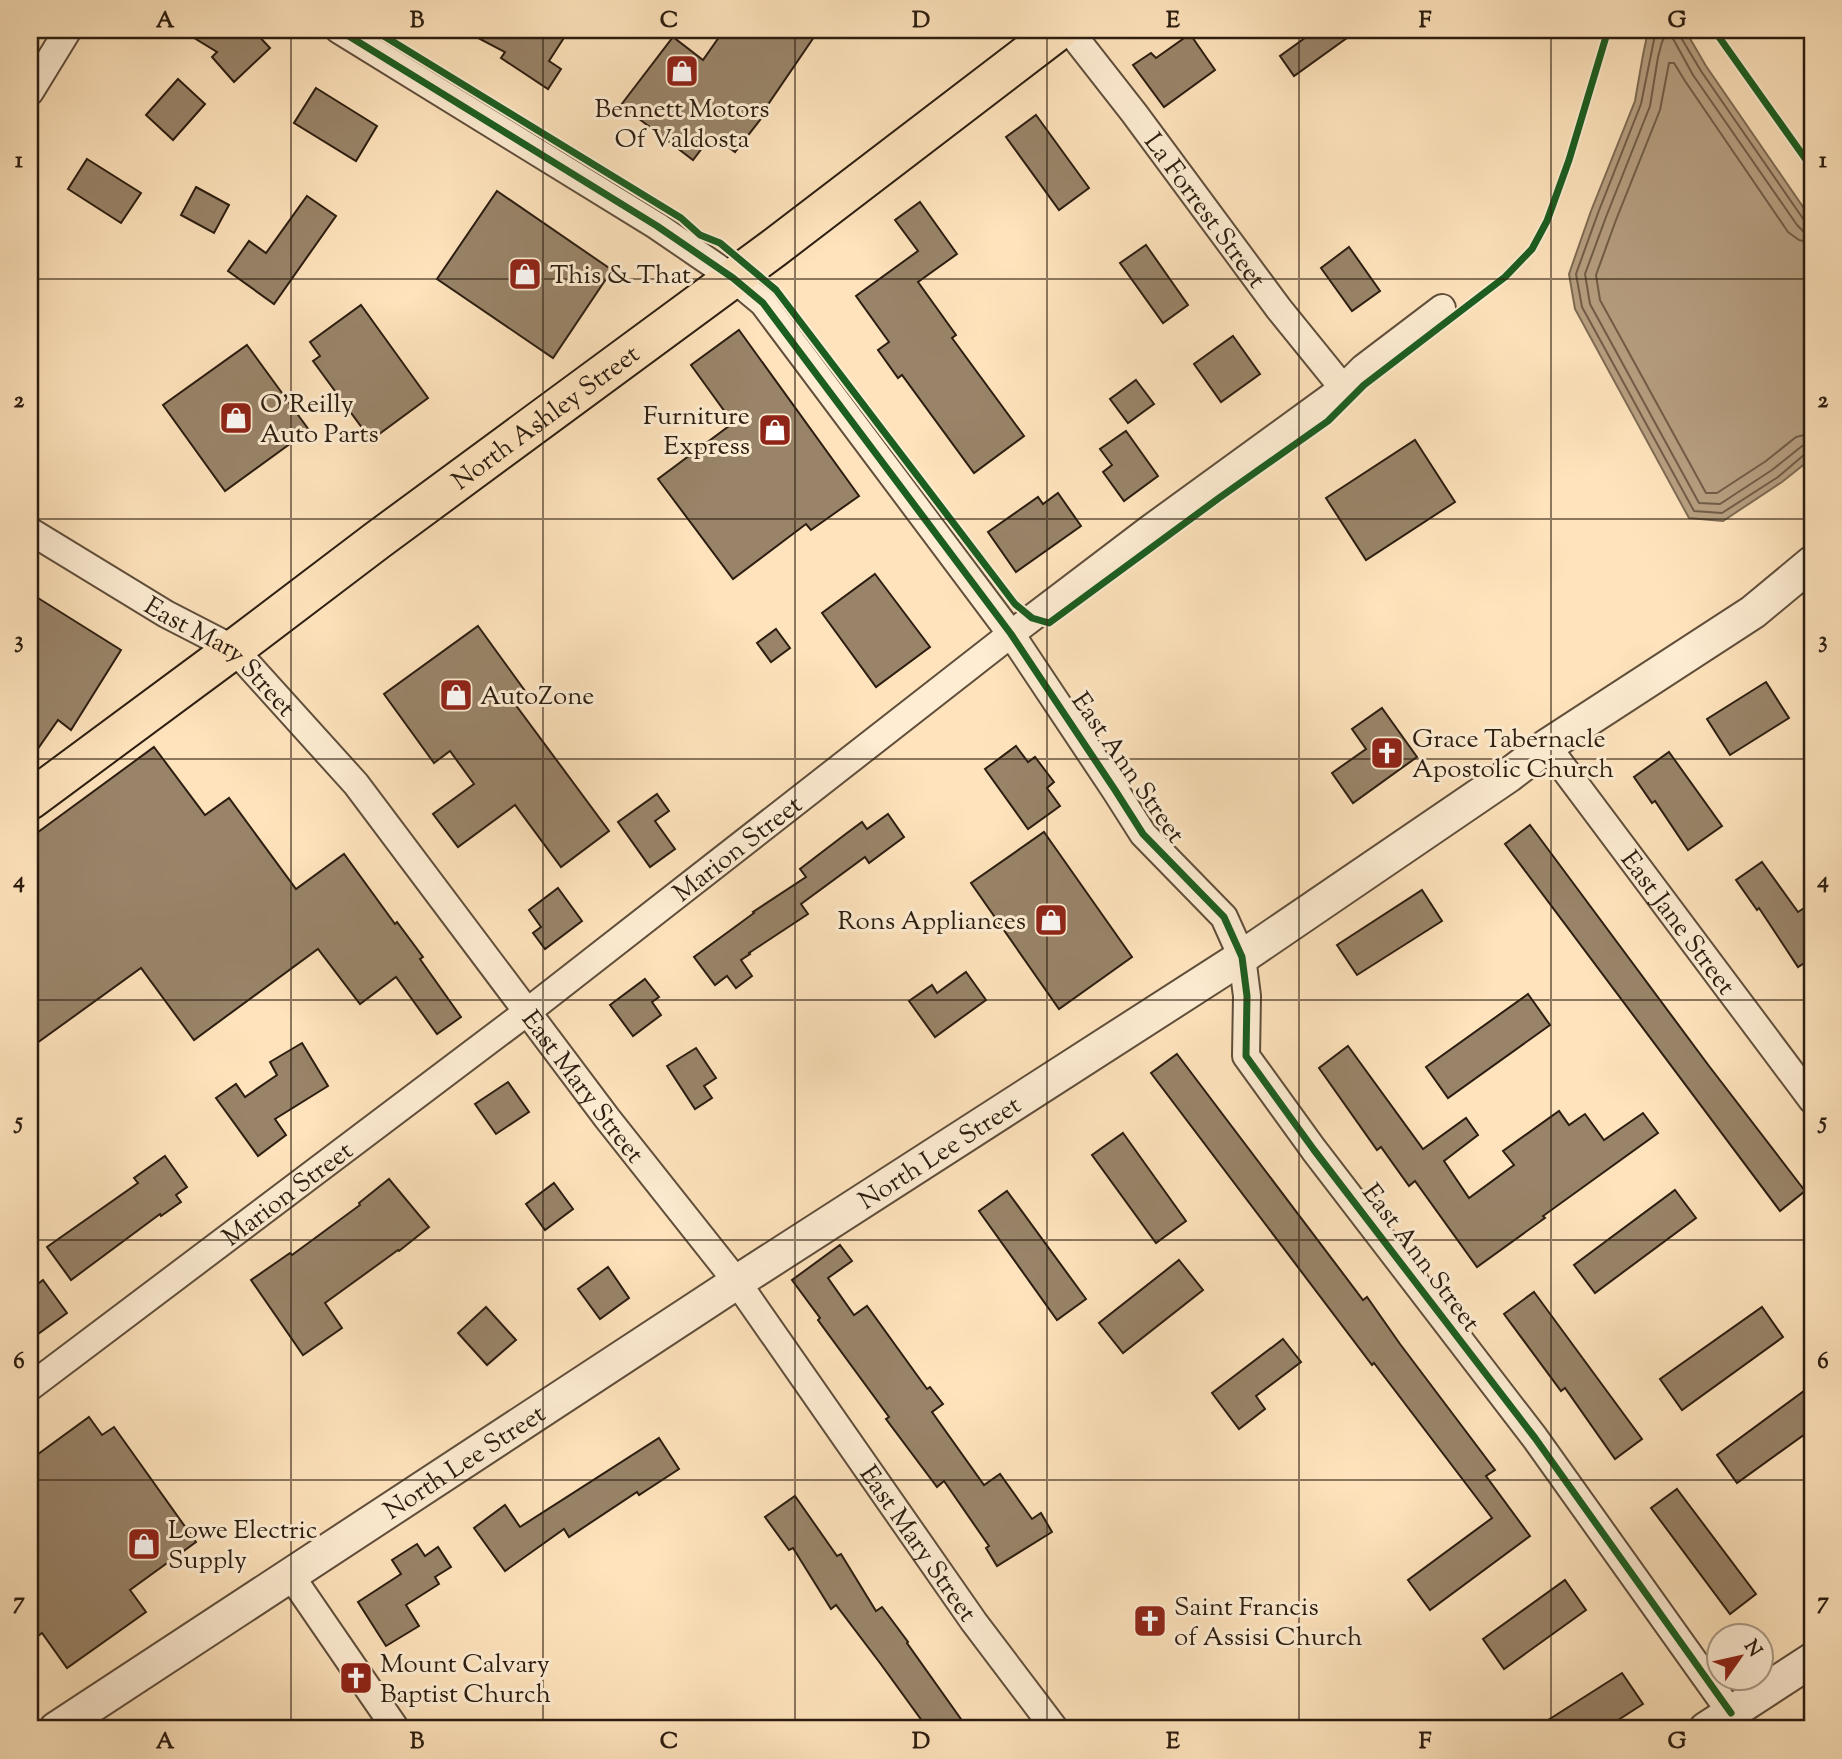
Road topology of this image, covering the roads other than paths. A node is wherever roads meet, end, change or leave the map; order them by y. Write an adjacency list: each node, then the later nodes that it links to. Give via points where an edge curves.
1 (68, 30): 5 (street)
2 (339, 30): 6 (street, East Ann Street)
3 (1059, 30): 6 (main road, North Ashley Street)
4 (1069, 30): 8 (street, La Forrest Street)
5 (30, 92)
6 (733, 278): 11 (street, East Ann Street, via 763,303); 12 (main road, North Ashley Street)
7 (1442, 308): 8 (street, Marion Street)
8 (1343, 388): 11 (street, Marion Street)
9 (30, 531): 12 (street, East Mary Street, via 166,614)
10 (1812, 562): 13 (street, North Lee Street, via 1762,605)
11 (1010, 634): 15 (street, East Ann Street, via 1143,834 1224,918); 16 (street, Marion Street)
12 (234, 649): 14 (main road, North Ashley Street); 16 (street, East Mary Street, via 356,784)
13 (1547, 746): 15 (street, North Lee Street); 17 (street, East Jane Street)
14 (30, 800)
15 (1242, 957): 18 (street, North Lee Street); 22 (street, East Ann Street, via 1246,1056 1535,1438)
16 (527, 1012): 18 (street, East Mary Street); 19 (street, Marion Street)
17 (1812, 1100)
18 (737, 1282): 20 (street, North Lee Street); 25 (street, East Mary Street, via 974,1622)
19 (30, 1387)
20 (292, 1576): 23 (street, North Lee Street); 24 (street)
21 (1812, 1660): 22 (street)
22 (1718, 1721)
23 (56, 1729)
24 (396, 1729)
25 (1055, 1729)

